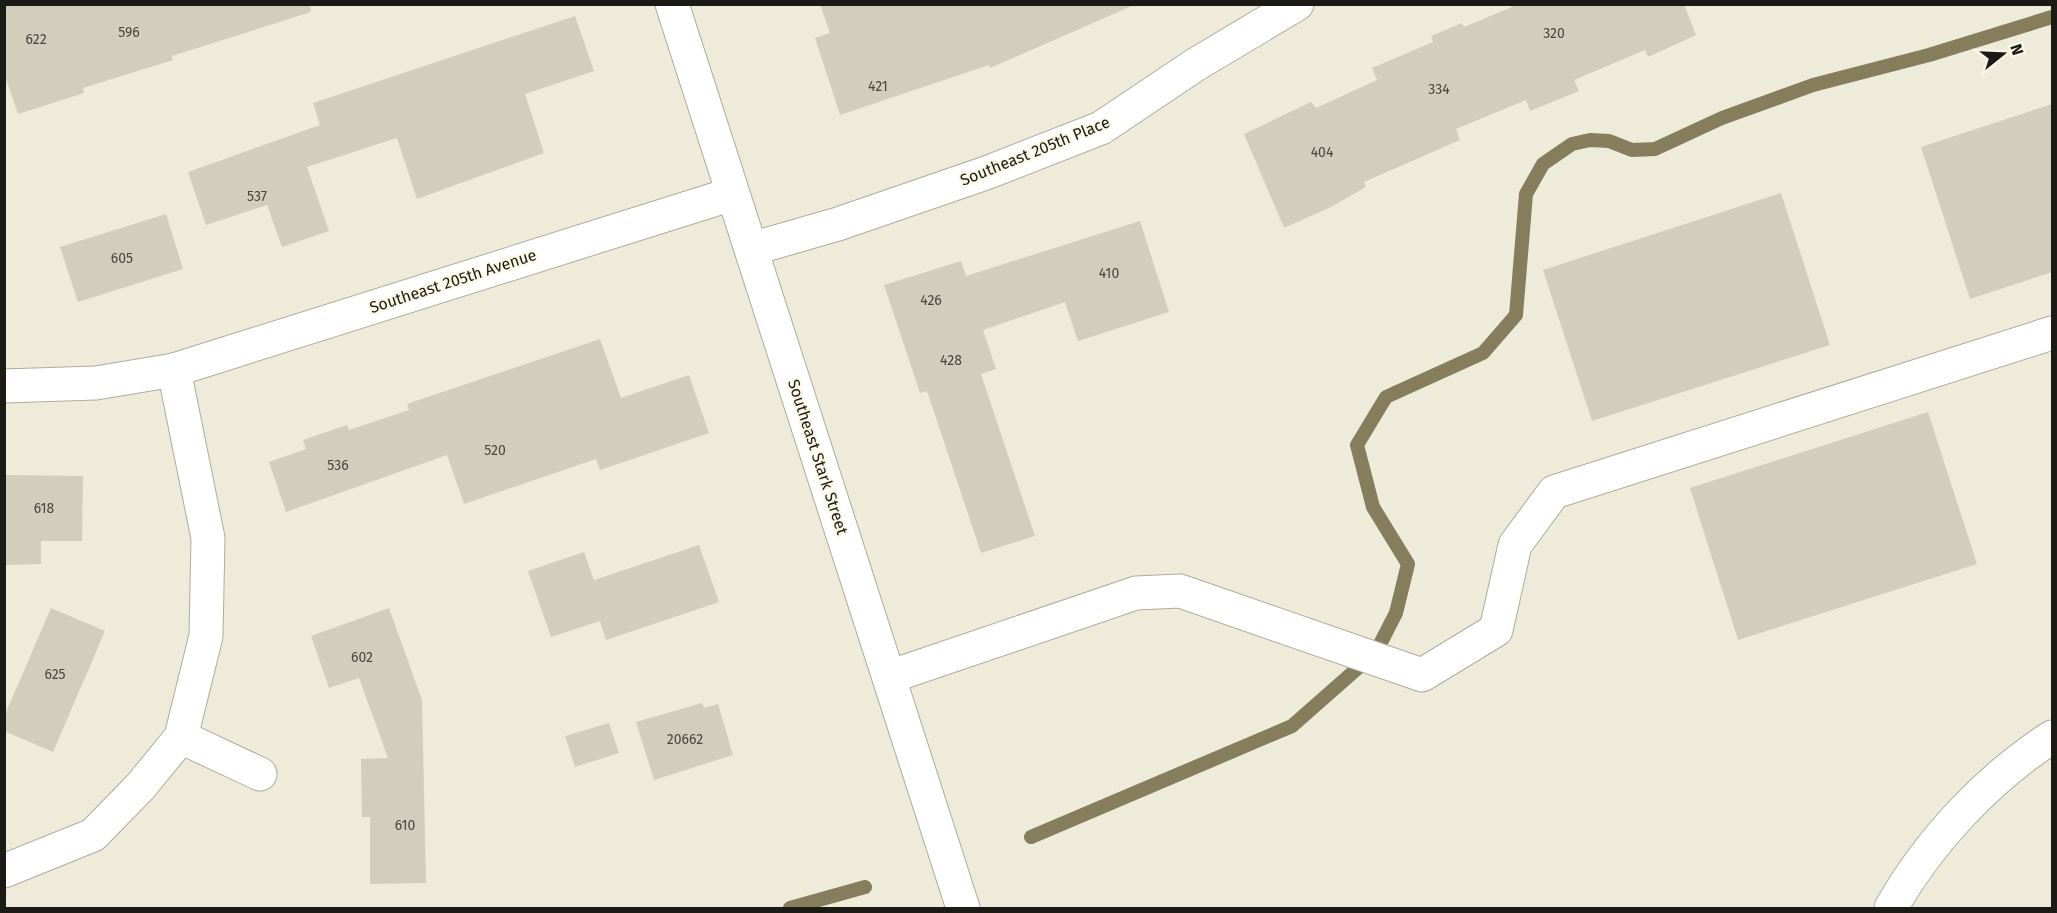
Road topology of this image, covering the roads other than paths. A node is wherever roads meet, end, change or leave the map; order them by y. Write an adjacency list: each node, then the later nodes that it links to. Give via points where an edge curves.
1 (1297, 4): 4 (street, Southeast 205th Place, via 1101,128 986,173)
2 (673, 5): 3 (street, Southeast Stark Street)
3 (732, 194): 4 (street, Southeast Stark Street); 6 (street, Southeast 205th Avenue)
4 (751, 249): 8 (street, Southeast Stark Street)
5 (2052, 333): 8 (street, via 1554,492 1515,545 1496,630 1422,675 1180,591 1136,593)
6 (174, 370): 7 (street, Southeast 205th Avenue, via 96,383); 10 (street, via 208,538 206,636)
7 (4, 386)
8 (889, 677): 13 (street, Southeast Stark Street)
9 (2052, 736): 14 (street, via 2024,755 1959,815)
10 (181, 737): 11 (street); 12 (street, via 140,788 93,835)
11 (260, 774)
12 (4, 871)
13 (963, 909)
14 (1890, 909)

